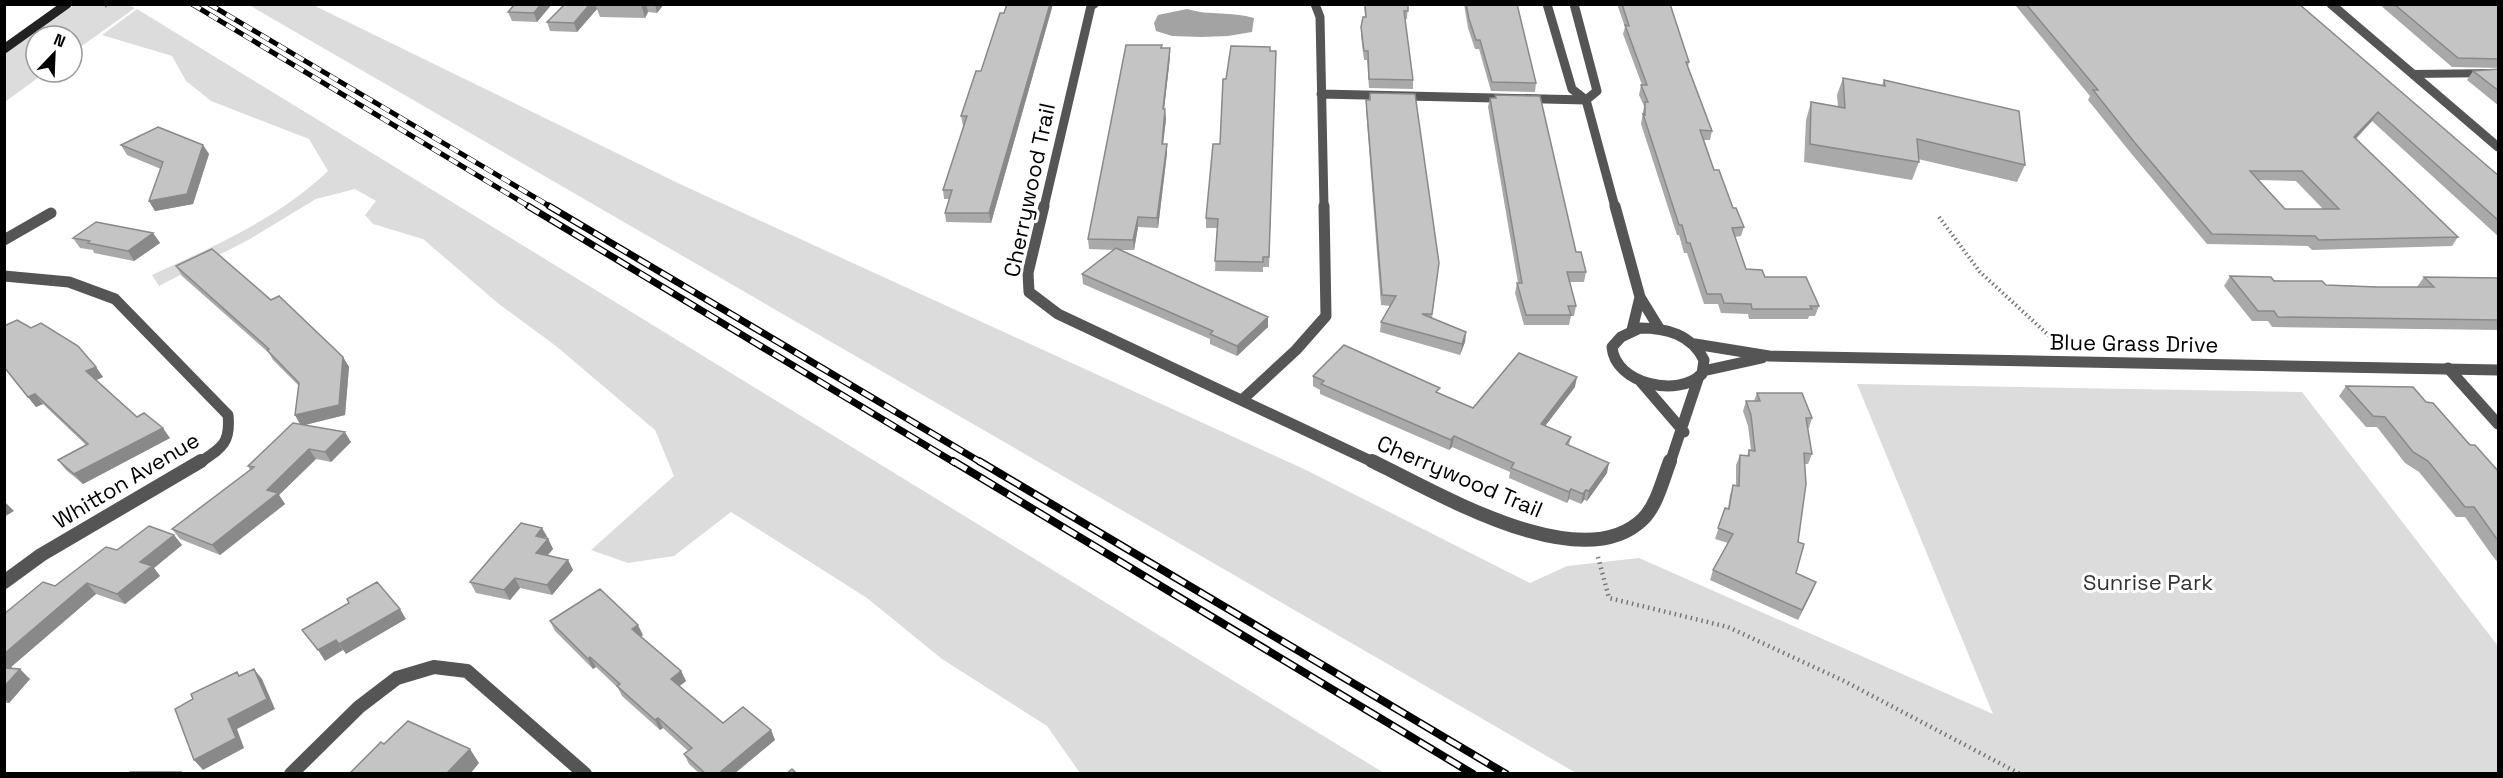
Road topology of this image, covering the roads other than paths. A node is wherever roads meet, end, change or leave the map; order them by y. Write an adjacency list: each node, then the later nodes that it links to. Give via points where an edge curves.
1 (67, 4): 7 (main road)
2 (1094, 4): 25 (street, Cherrywood Trail, via 1028,273 1029,292 1058,314)
3 (1315, 4): 10 (street, via 1320,17)
4 (1547, 4): 11 (street, via 1572,89)
5 (1574, 4): 11 (street, via 1597,91)
6 (2331, 4): 9 (street)
7 (4, 49)
8 (2499, 73): 9 (lane)
9 (2413, 74): 12 (street)
10 (1321, 94): 11 (street); 25 (street, via 1326,316)
11 (1586, 100): 16 (street)
12 (2499, 147)
13 (51, 213): 14 (street)
14 (4, 240)
15 (4, 276): 28 (street, Whitton Avenue, via 69,282 115,299 228,415 230,432 222,447 182,474 41,555)
16 (1640, 297): 17 (street); 18 (street)
17 (1659, 328): 18 (street); 19 (street)
18 (1632, 330): 24 (street, via 1613,342 1612,355 1617,365)
19 (1695, 344): 20 (street, Blue Grass Drive); 23 (street, via 1704,356)
20 (1769, 356): 21 (street, Blue Grass Drive); 23 (street, Blue Grass Drive)
21 (2448, 368): 22 (street, Blue Grass Drive); 26 (street)
22 (2499, 370)
23 (1701, 373): 24 (street, via 1689,383 1674,386); 27 (street, Cherrywood Trail)
24 (1641, 382): 27 (street)
25 (1242, 400): 27 (street, Cherrywood Trail, via 1495,519 1564,541 1593,540 1630,529 1644,517)
26 (2499, 424)
27 (1684, 432)
28 (4, 582)
29 (291, 774): 30 (street, via 359,707 397,678 435,667 467,670)
30 (585, 774)

